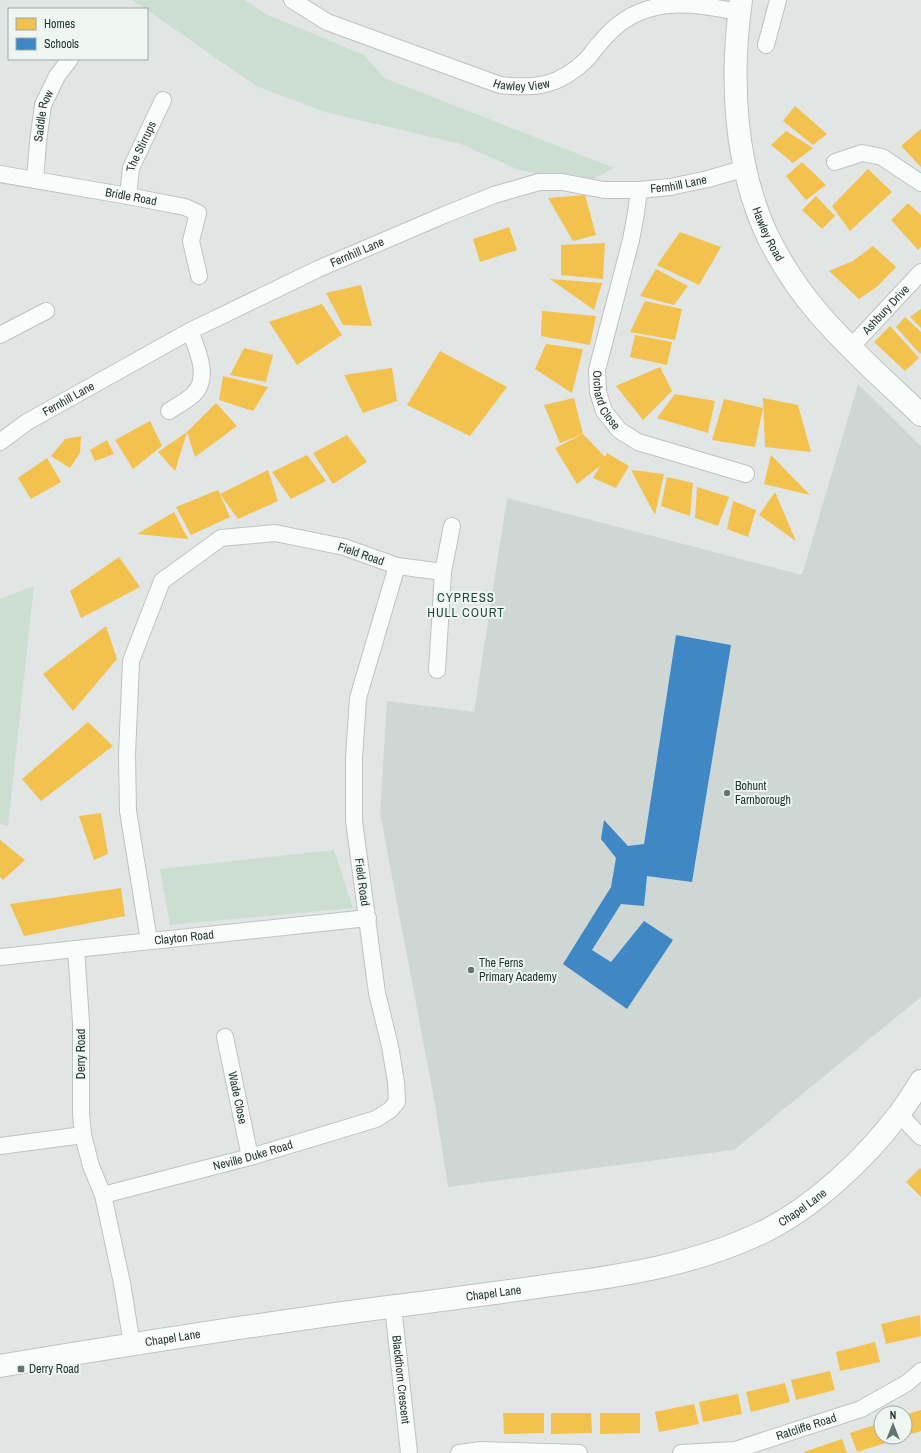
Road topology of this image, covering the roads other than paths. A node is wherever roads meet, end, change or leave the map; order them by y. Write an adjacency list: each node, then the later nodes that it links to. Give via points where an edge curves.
1 (292, 0): 3 (street, Hawley View, via 327,22 500,84 520,87 559,80 587,59 614,28 651,8 669,5)
2 (778, 0): 4 (street)
3 (740, 6): 8 (street, Hawley Road, via 735,57 741,148)
4 (766, 45)
5 (69, 60): 10 (street, Saddle Row, via 57,76 43,105)
6 (163, 100): 13 (street, The Stirrups, via 131,168)
7 (835, 162): 11 (street, via 862,153 882,157)
8 (746, 168): 12 (street, Fernhill Lane, via 700,181); 19 (street, Hawley Road, via 766,230 783,264 820,315)
9 (0, 174): 10 (street, Bridle Road)
10 (35, 180): 13 (street, Bridle Road)
11 (921, 183)
12 (638, 190): 17 (street, Fernhill Lane, via 604,190 562,182 539,182 494,195 318,269); 23 (street, Orchard Close, via 630,240 597,370 598,392 604,411 619,430 638,442)
13 (128, 196): 15 (street, Bridle Road, via 185,207 198,213 191,241)
14 (921, 272): 19 (street, Ashbury Drive)
15 (199, 276)
16 (46, 311): 18 (street)
17 (190, 330): 20 (street, via 200,357 202,379 194,394); 22 (street, Fernhill Lane, via 27,422)
18 (0, 335)
19 (851, 347): 21 (street, Hawley Road)
20 (169, 411)
21 (921, 415)
22 (0, 442)
23 (746, 474)
24 (452, 526): 26 (street)
25 (397, 566): 26 (street); 28 (street, Field Road, via 358,698 354,758 354,821); 29 (street, Field Road, via 344,546 275,533 221,538 162,581 131,661 127,755 128,811)
26 (443, 572): 27 (street)
27 (437, 670)
28 (368, 918): 29 (street, Clayton Road); 34 (street, Field Road, via 377,993 396,1082)
29 (148, 941): 30 (street, Clayton Road)
30 (76, 949): 31 (street, Clayton Road); 36 (street, Derry Road, via 82,1022)
31 (0, 957)
32 (225, 1037): 39 (street, Wade Close)
33 (921, 1081): 35 (street, Chapel Lane)
34 (396, 1102): 39 (street, Neville Duke Road, via 390,1110 376,1119)
35 (899, 1114): 37 (street); 41 (street, Chapel Lane, via 868,1151 802,1208 766,1231 734,1244 658,1268 603,1278)
36 (83, 1135): 38 (street); 40 (street, Derry Road, via 91,1166)
37 (921, 1137)
38 (0, 1146)
39 (250, 1158): 40 (street, Neville Duke Road)
40 (103, 1195): 42 (street, Derry Road)
41 (393, 1306): 42 (street, Chapel Lane); 45 (street, Blackthorn Crescent)
42 (132, 1345): 43 (street, Chapel Lane)
43 (0, 1366)
44 (921, 1371): 48 (street, Ratcliffe Road, via 907,1383 860,1409 735,1450)
45 (409, 1453)
46 (459, 1453): 47 (street, via 481,1450)
47 (579, 1453)
48 (681, 1453)

